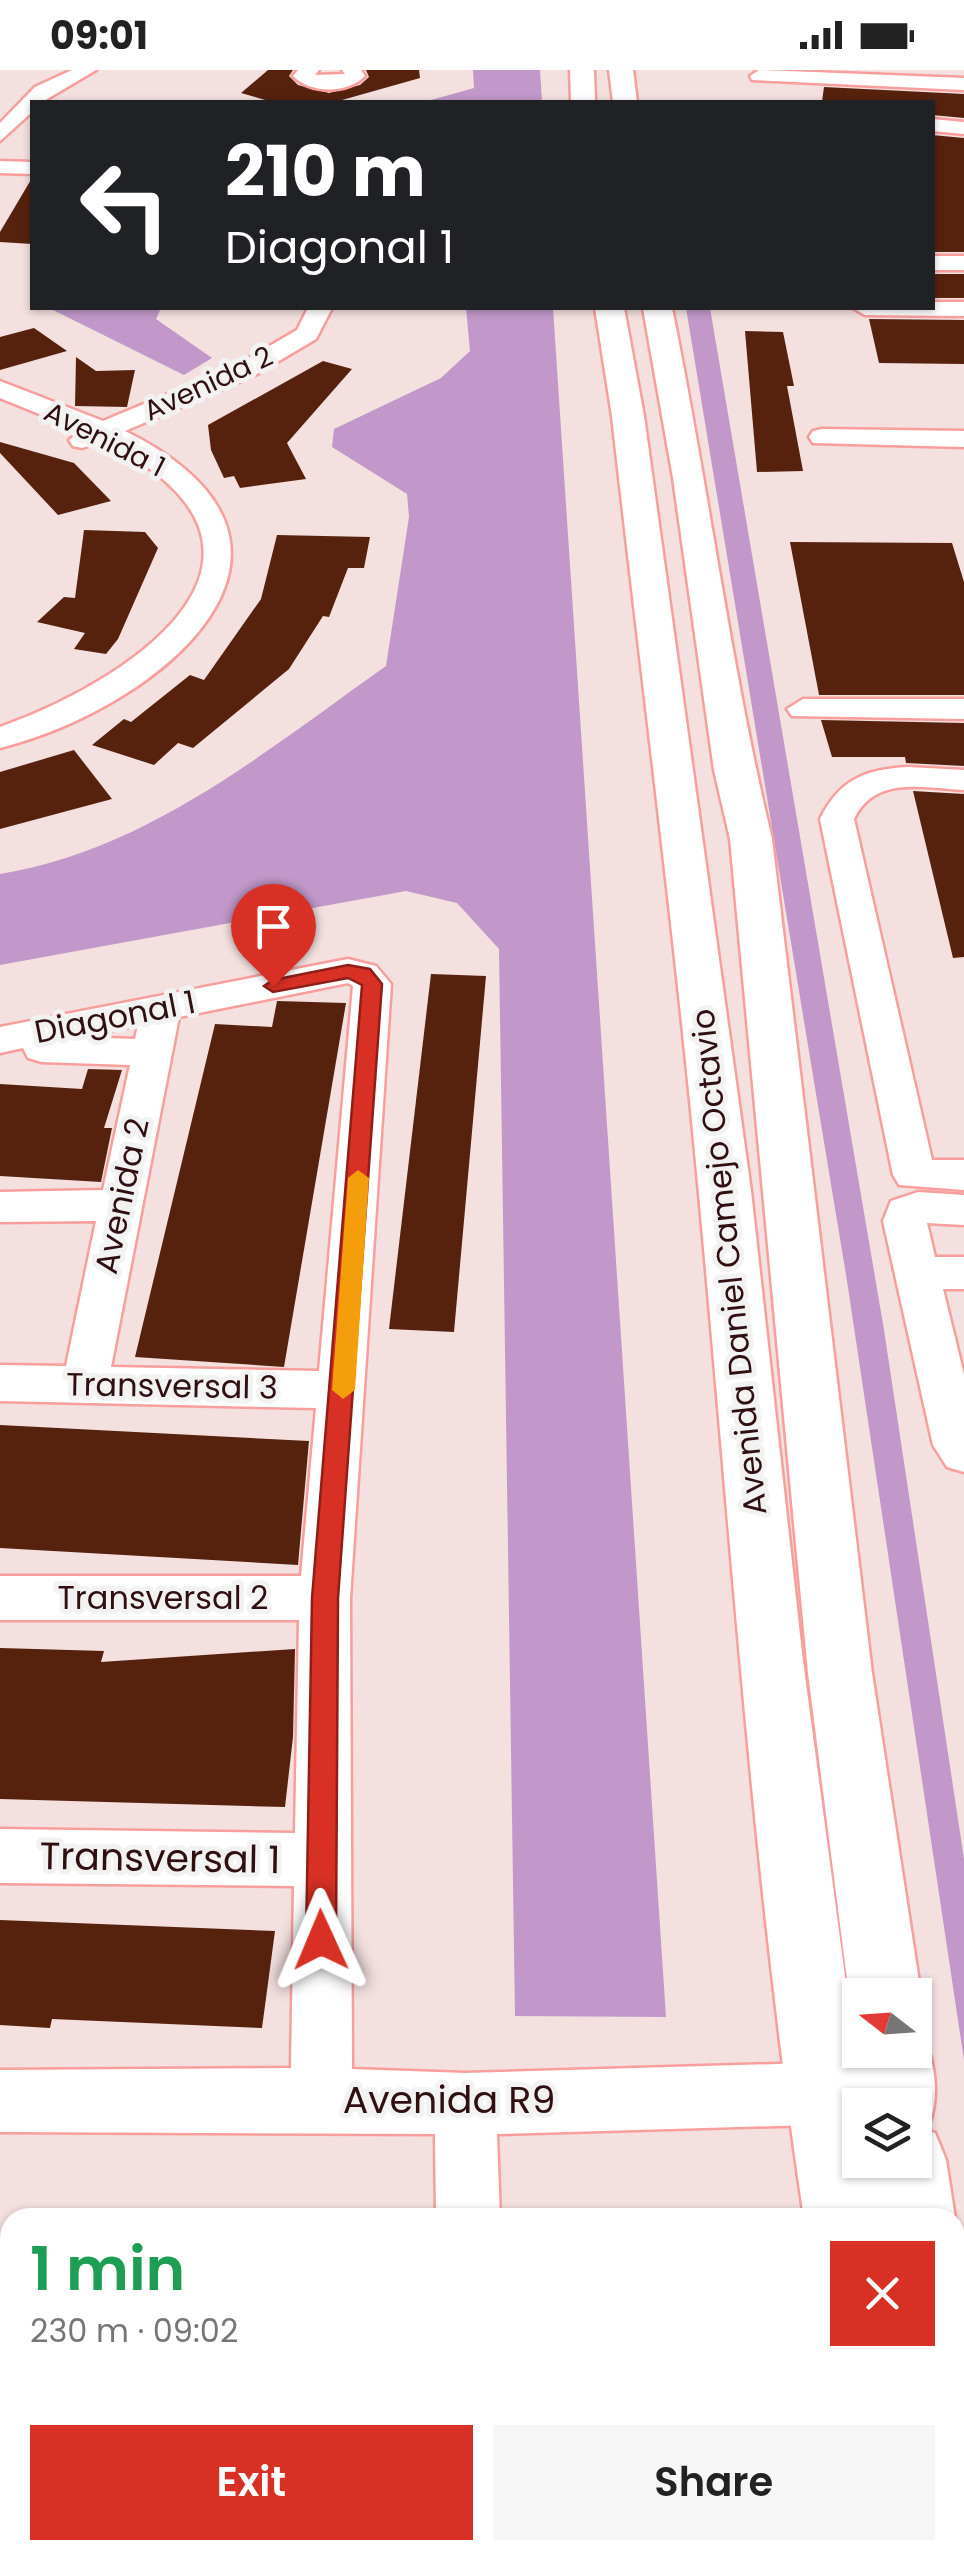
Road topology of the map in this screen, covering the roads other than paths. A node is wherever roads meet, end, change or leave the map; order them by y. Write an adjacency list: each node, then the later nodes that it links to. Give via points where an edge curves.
1 (87, 70): 9 (street)
2 (112, 70): 9 (street)
3 (310, 70): 4 (street, via 302,76 306,80 328,84 352,80)
4 (351, 70)
5 (582, 70): 10 (main road)
6 (620, 70): 11 (main road)
7 (759, 76): 8 (street)
8 (964, 84)
9 (46, 98)
10 (583, 100)
11 (625, 100)
12 (30, 111): 16 (street)
13 (30, 123): 18 (street)
14 (935, 125): 15 (street)
15 (964, 128)
16 (0, 135)
17 (30, 159): 18 (street)
18 (1, 161): 19 (street)
19 (30, 168)
20 (935, 263): 21 (street)
21 (964, 264)
22 (935, 309): 23 (street)
23 (964, 309)
24 (319, 310): 29 (street, Avenida 2, via 307,334 246,370)
25 (609, 310): 59 (main road, Avenida Daniel Camejo Octavio, via 631,436 725,1191 770,1653)
26 (656, 310): 58 (main road, Avenida Daniel Camejo Octavio, via 751,839 840,1673)
27 (0, 389): 29 (street, Avenida 1)
28 (0, 408): 29 (street, Avenida 1)
29 (91, 436): 32 (street, Avenida 1, via 178,510 188,532); 37 (street, Avenida 1, via 164,464 198,496 218,535 214,586 188,630 154,662 42,726)
30 (822, 437): 31 (street)
31 (964, 439)
32 (186, 566)
33 (167, 606): 36 (street, via 129,650 94,674)
34 (803, 710): 35 (street)
35 (964, 710)
36 (0, 718)
37 (0, 738)
38 (964, 780): 43 (street, via 874,779 843,800 837,819 914,1175)
39 (161, 1008): 40 (street, Diagonal 1); 42 (street, Avenida 2); 51 (street, Diagonal 1, via 348,972 372,984)
40 (0, 1040)
41 (0, 1048): 42 (street)
42 (153, 1053): 44 (street, Avenida 2)
43 (964, 1175)
44 (119, 1205): 45 (street); 50 (street, Avenida 2)
45 (0, 1207)
46 (964, 1210): 47 (street, via 906,1212)
47 (942, 1273): 48 (street)
48 (949, 1338): 52 (street)
49 (0, 1383): 50 (street, Transversal 3)
50 (85, 1384): 51 (street, Transversal 3)
51 (344, 1390): 55 (street)
52 (957, 1405): 53 (street, via 957,1445)
53 (964, 1453)
54 (0, 1598): 55 (street, Transversal 2)
55 (325, 1598): 57 (street)
56 (0, 1856): 57 (street, Transversal 1)
57 (320, 1860): 61 (street)
58 (883, 1978)
59 (823, 2094): 60 (street, Avenida R9); 63 (street, Avenida R9); 66 (main road, Avenida Daniel Camejo Octavio)
60 (842, 2096)
61 (321, 2099): 62 (street, Avenida R9); 63 (street, Avenida R9)
62 (0, 2101)
63 (465, 2104): 65 (street)
64 (910, 2178): 67 (main road)
65 (468, 2208)
66 (842, 2208)
67 (915, 2208)

